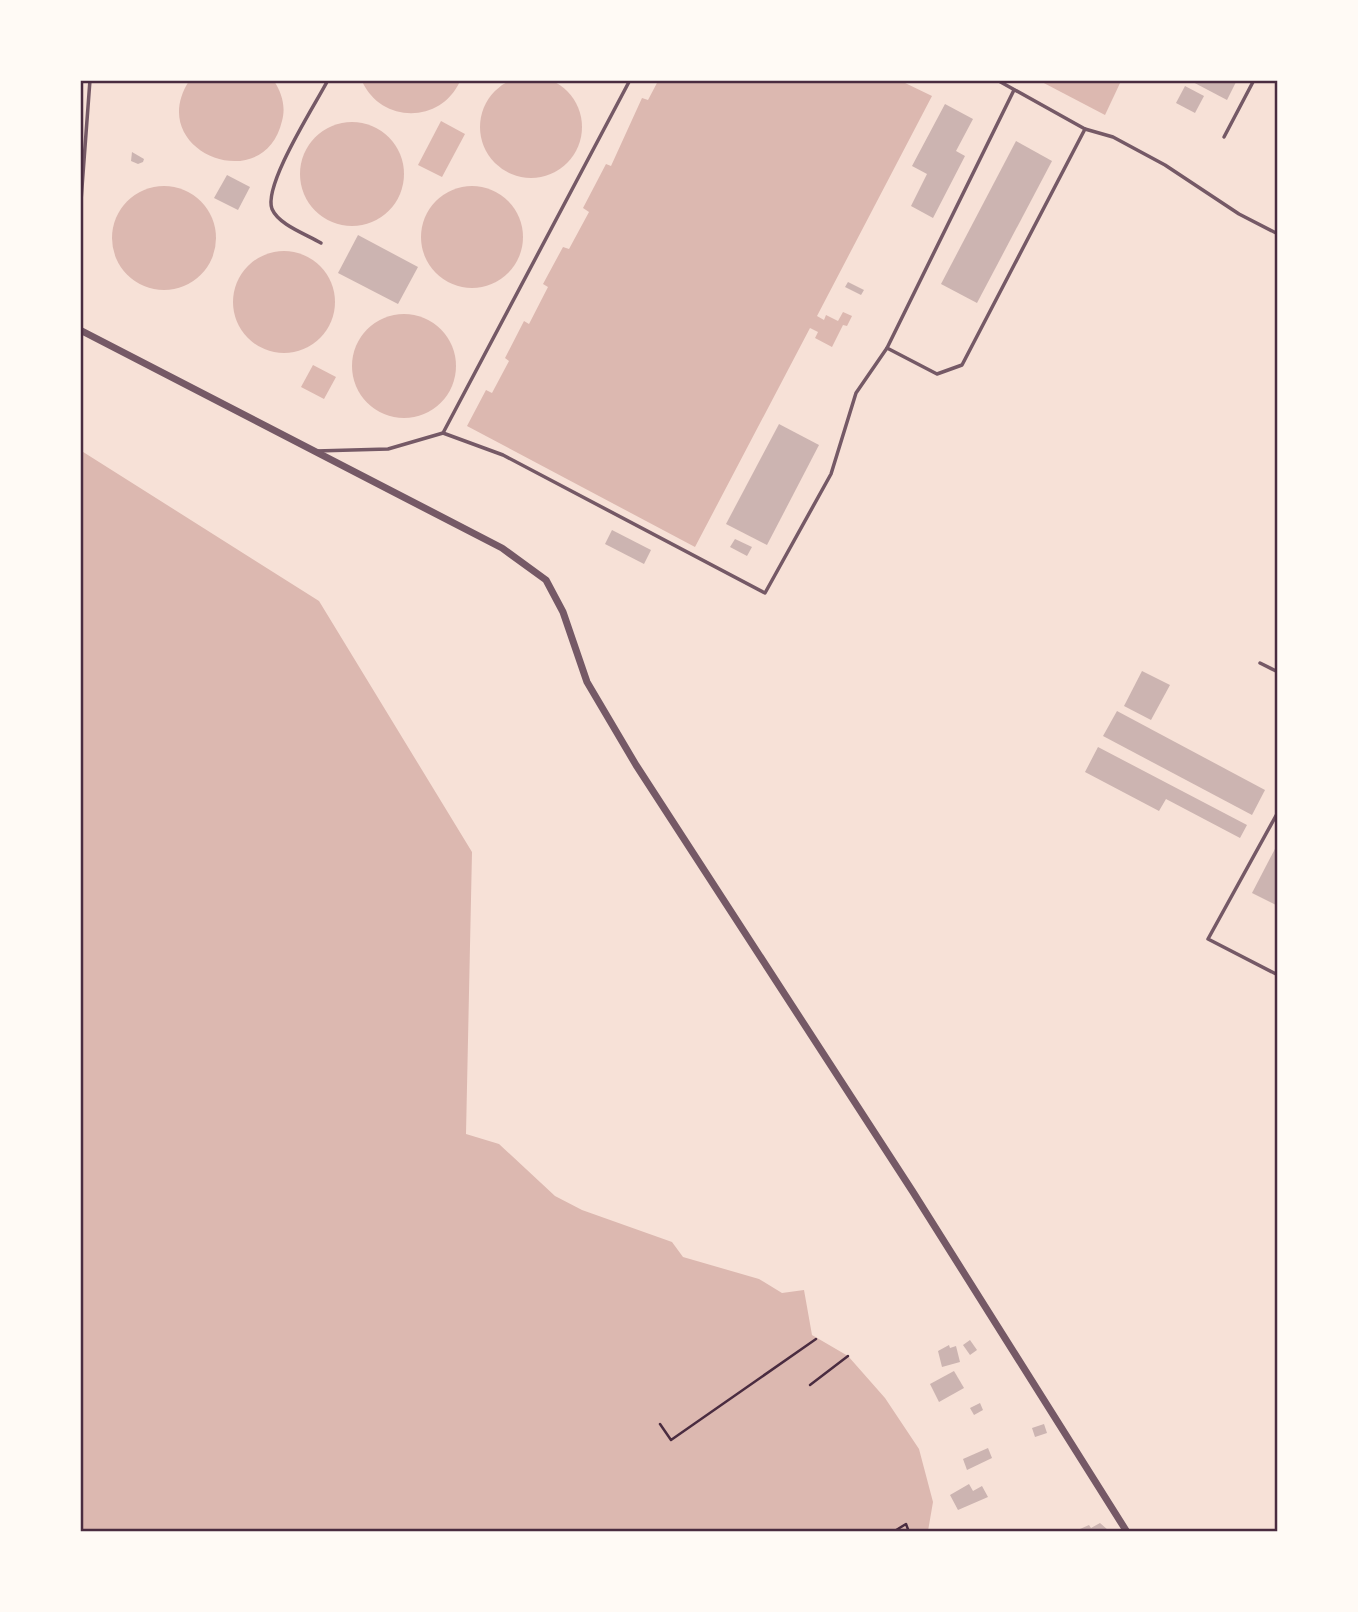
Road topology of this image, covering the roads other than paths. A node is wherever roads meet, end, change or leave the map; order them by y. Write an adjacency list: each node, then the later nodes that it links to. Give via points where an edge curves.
1 (90, 80): 9 (lane)
2 (328, 80): 11 (lane, via 271,197 277,217)
3 (630, 80): 14 (lane)
4 (997, 80): 6 (lane)
5 (1254, 80): 8 (lane)
6 (1014, 90): 7 (lane); 13 (lane)
7 (1085, 130): 10 (lane, via 1113,137 1165,165); 13 (lane, via 962,365 937,374)
8 (1224, 137)
9 (80, 214)
10 (1278, 234)
11 (321, 243)
12 (80, 330): 15 (street)
13 (887, 348): 14 (lane, via 856,393 831,474 765,593 503,455)
14 (443, 433): 15 (lane, via 388,449)
15 (313, 451): 20 (street, via 502,548 546,580 563,612 587,682 624,745)
16 (1259, 663): 17 (lane)
17 (1278, 672)
18 (1278, 812): 19 (lane, via 1208,940)
19 (1278, 975)
20 (1127, 1531)

